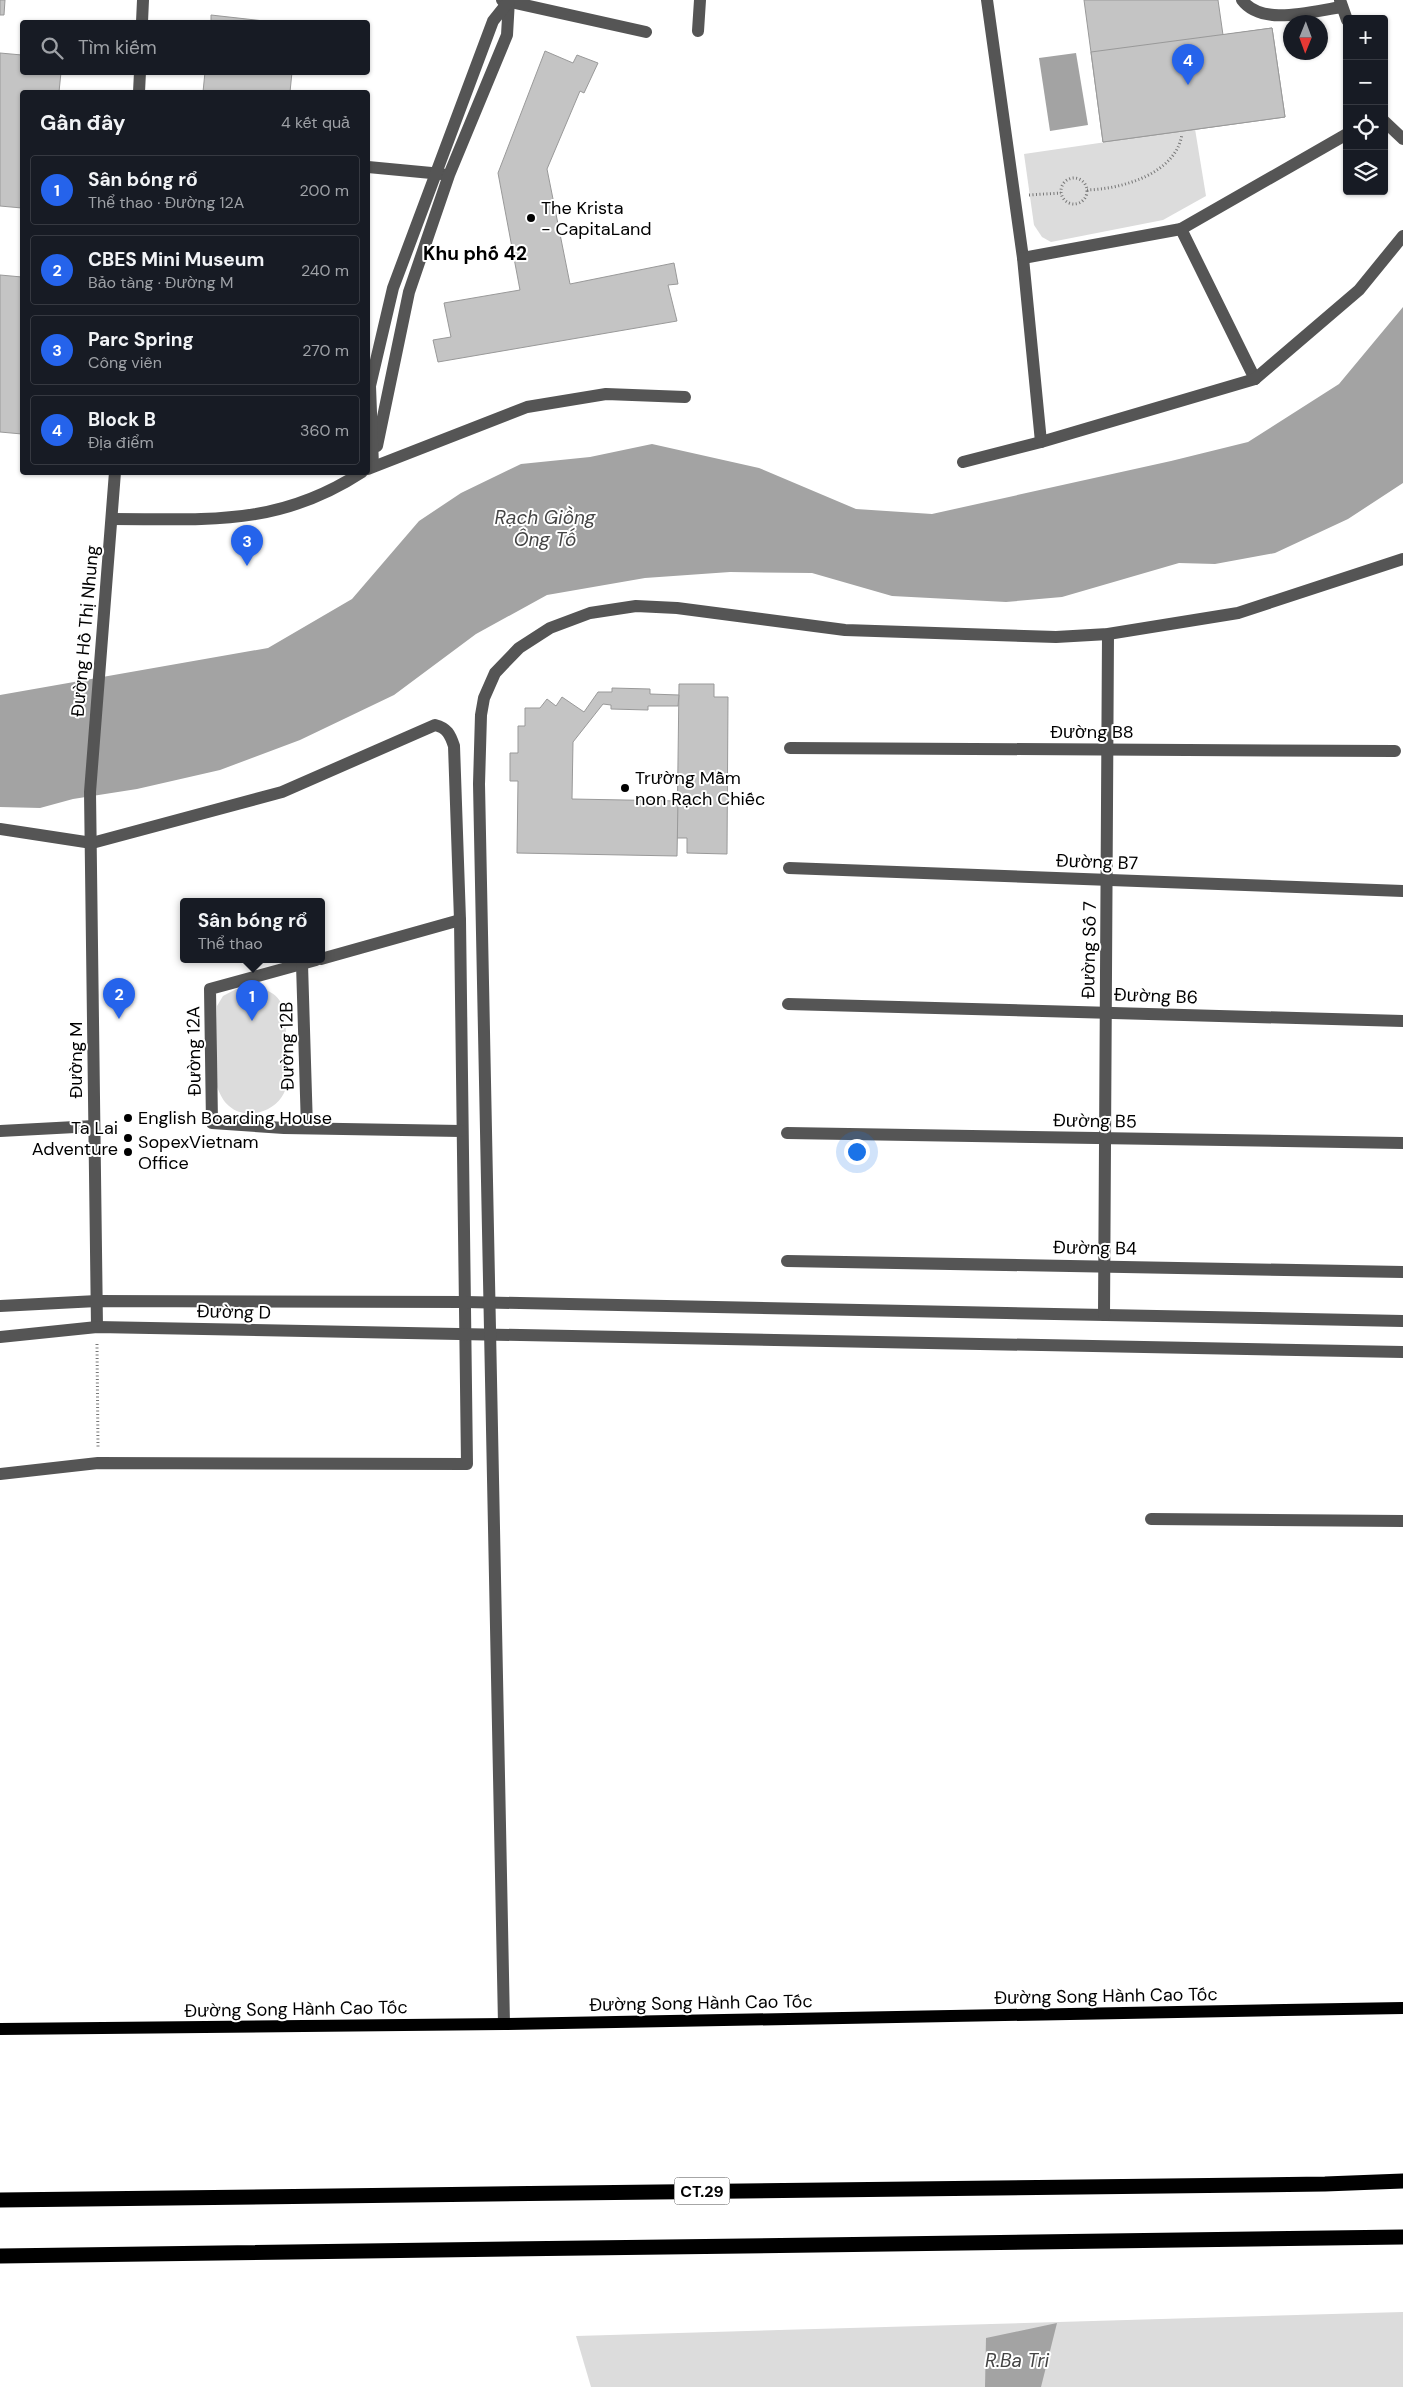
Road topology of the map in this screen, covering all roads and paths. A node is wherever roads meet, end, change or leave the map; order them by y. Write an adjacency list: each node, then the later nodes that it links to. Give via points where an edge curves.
1 (143, 0): 7 (street)
2 (507, 0): 9 (street); 17 (street, via 493,21); 18 (street, via 507,35)
3 (700, 0): 8 (street)
4 (987, 0): 21 (street)
5 (1242, 0): 6 (street, via 1247,7 1261,14 1273,15)
6 (1341, 4)
7 (142, 20)
8 (698, 31)
9 (646, 32)
10 (140, 75): 11 (street)
11 (139, 90)
12 (1388, 125): 15 (street)
13 (1182, 134): 19 (path, via 1176,153 1154,172 1118,187)
14 (1343, 136): 22 (street)
15 (1403, 139)
16 (370, 167): 17 (street)
17 (435, 173): 18 (street); 25 (street)
18 (449, 175): 26 (street)
19 (1087, 190): 20 (path, via 1084,200 1076,204 1068,202); 20 (path, via 1083,180 1075,177 1064,183)
20 (1061, 192): 21 (path)
21 (1014, 197): 24 (street)
22 (1181, 229): 24 (street); 27 (street)
23 (1403, 236): 27 (street, via 1359,290)
24 (1023, 258): 30 (street)
25 (394, 288): 26 (street); 28 (street)
26 (409, 292): 31 (street)
27 (1255, 379): 30 (street)
28 (370, 386)
29 (685, 397): 33 (street, via 606,394 527,407)
30 (1041, 442): 32 (street)
31 (370, 456)
32 (963, 462)
33 (370, 468)
34 (115, 475): 36 (street, Đường Hồ Thị Nhung)
35 (358, 475): 36 (street, via 310,500 275,512 228,519)
36 (112, 519): 42 (street, Đường Hồ Thị Nhung)
37 (1403, 559): 38 (street, via 1238,613)
38 (1108, 634): 40 (street, Đường Số 7); 67 (street, via 1056,637 845,630 678,608 636,606 590,613 550,628 518,648 495,673 484,698 481,715 479,784)
39 (790, 748): 40 (street, Đường B8)
40 (1108, 750): 41 (street, Đường B8); 46 (street, Đường Số 7)
41 (1395, 751)
42 (90, 792): 44 (street, Đường M)
43 (0, 830): 44 (street)
44 (92, 843): 48 (street, via 282,792 435,725 444,728 454,746); 55 (street, Đường M)
45 (789, 868): 46 (street, Đường B7)
46 (1107, 879): 47 (street, Đường B7); 53 (street, Đường Số 7)
47 (1403, 892)
48 (460, 920): 49 (street); 58 (street)
49 (325, 957)
50 (306, 963): 51 (street, Đường 12A)
51 (302, 964): 56 (street, Đường 12B); 56 (street, Đường 12A, via 210,989 212,1123)
52 (788, 1004): 53 (street, Đường B6)
53 (1106, 1012): 54 (street, Đường B6); 60 (street, Đường Số 7)
54 (1403, 1021)
55 (94, 1126): 57 (street); 65 (street, Đường M)
56 (306, 1128): 58 (street, Đường 12A)
57 (0, 1131)
58 (461, 1131): 66 (street)
59 (787, 1133): 60 (street, Đường B5)
60 (1104, 1138): 61 (street, Đường B5); 63 (street, Đường Số 7)
61 (1403, 1143)
62 (787, 1260): 63 (street, Đường B4)
63 (1104, 1266): 64 (street, Đường B4); 69 (street, Đường Số 7)
64 (1403, 1272)
65 (97, 1301): 66 (street, Đường D); 68 (street, Đường D); 71 (street, Đường M)
66 (466, 1302): 67 (street, Đường D); 72 (street)
67 (488, 1302): 69 (street, Đường D); 73 (street)
68 (0, 1306)
69 (1104, 1315): 70 (street, Đường D)
70 (1403, 1322)
71 (97, 1328): 72 (street, Đường D); 74 (street, Đường D); 76 (path)
72 (467, 1334): 73 (street, Đường D); 76 (street, via 467,1464)
73 (489, 1334): 75 (street, Đường D); 81 (street)
74 (0, 1337)
75 (1403, 1352)
76 (98, 1463): 77 (street)
77 (0, 1474)
78 (1151, 1519): 79 (street)
79 (1403, 1521)
80 (1403, 2008): 81 (main road, Đường Song Hành Cao Tốc)
81 (504, 2024): 82 (main road, Đường Song Hành Cao Tốc)
82 (0, 2029)
83 (1403, 2181): 84 (highway, CT.29)
84 (0, 2200)
85 (1403, 2237): 86 (highway)
86 (0, 2257)

